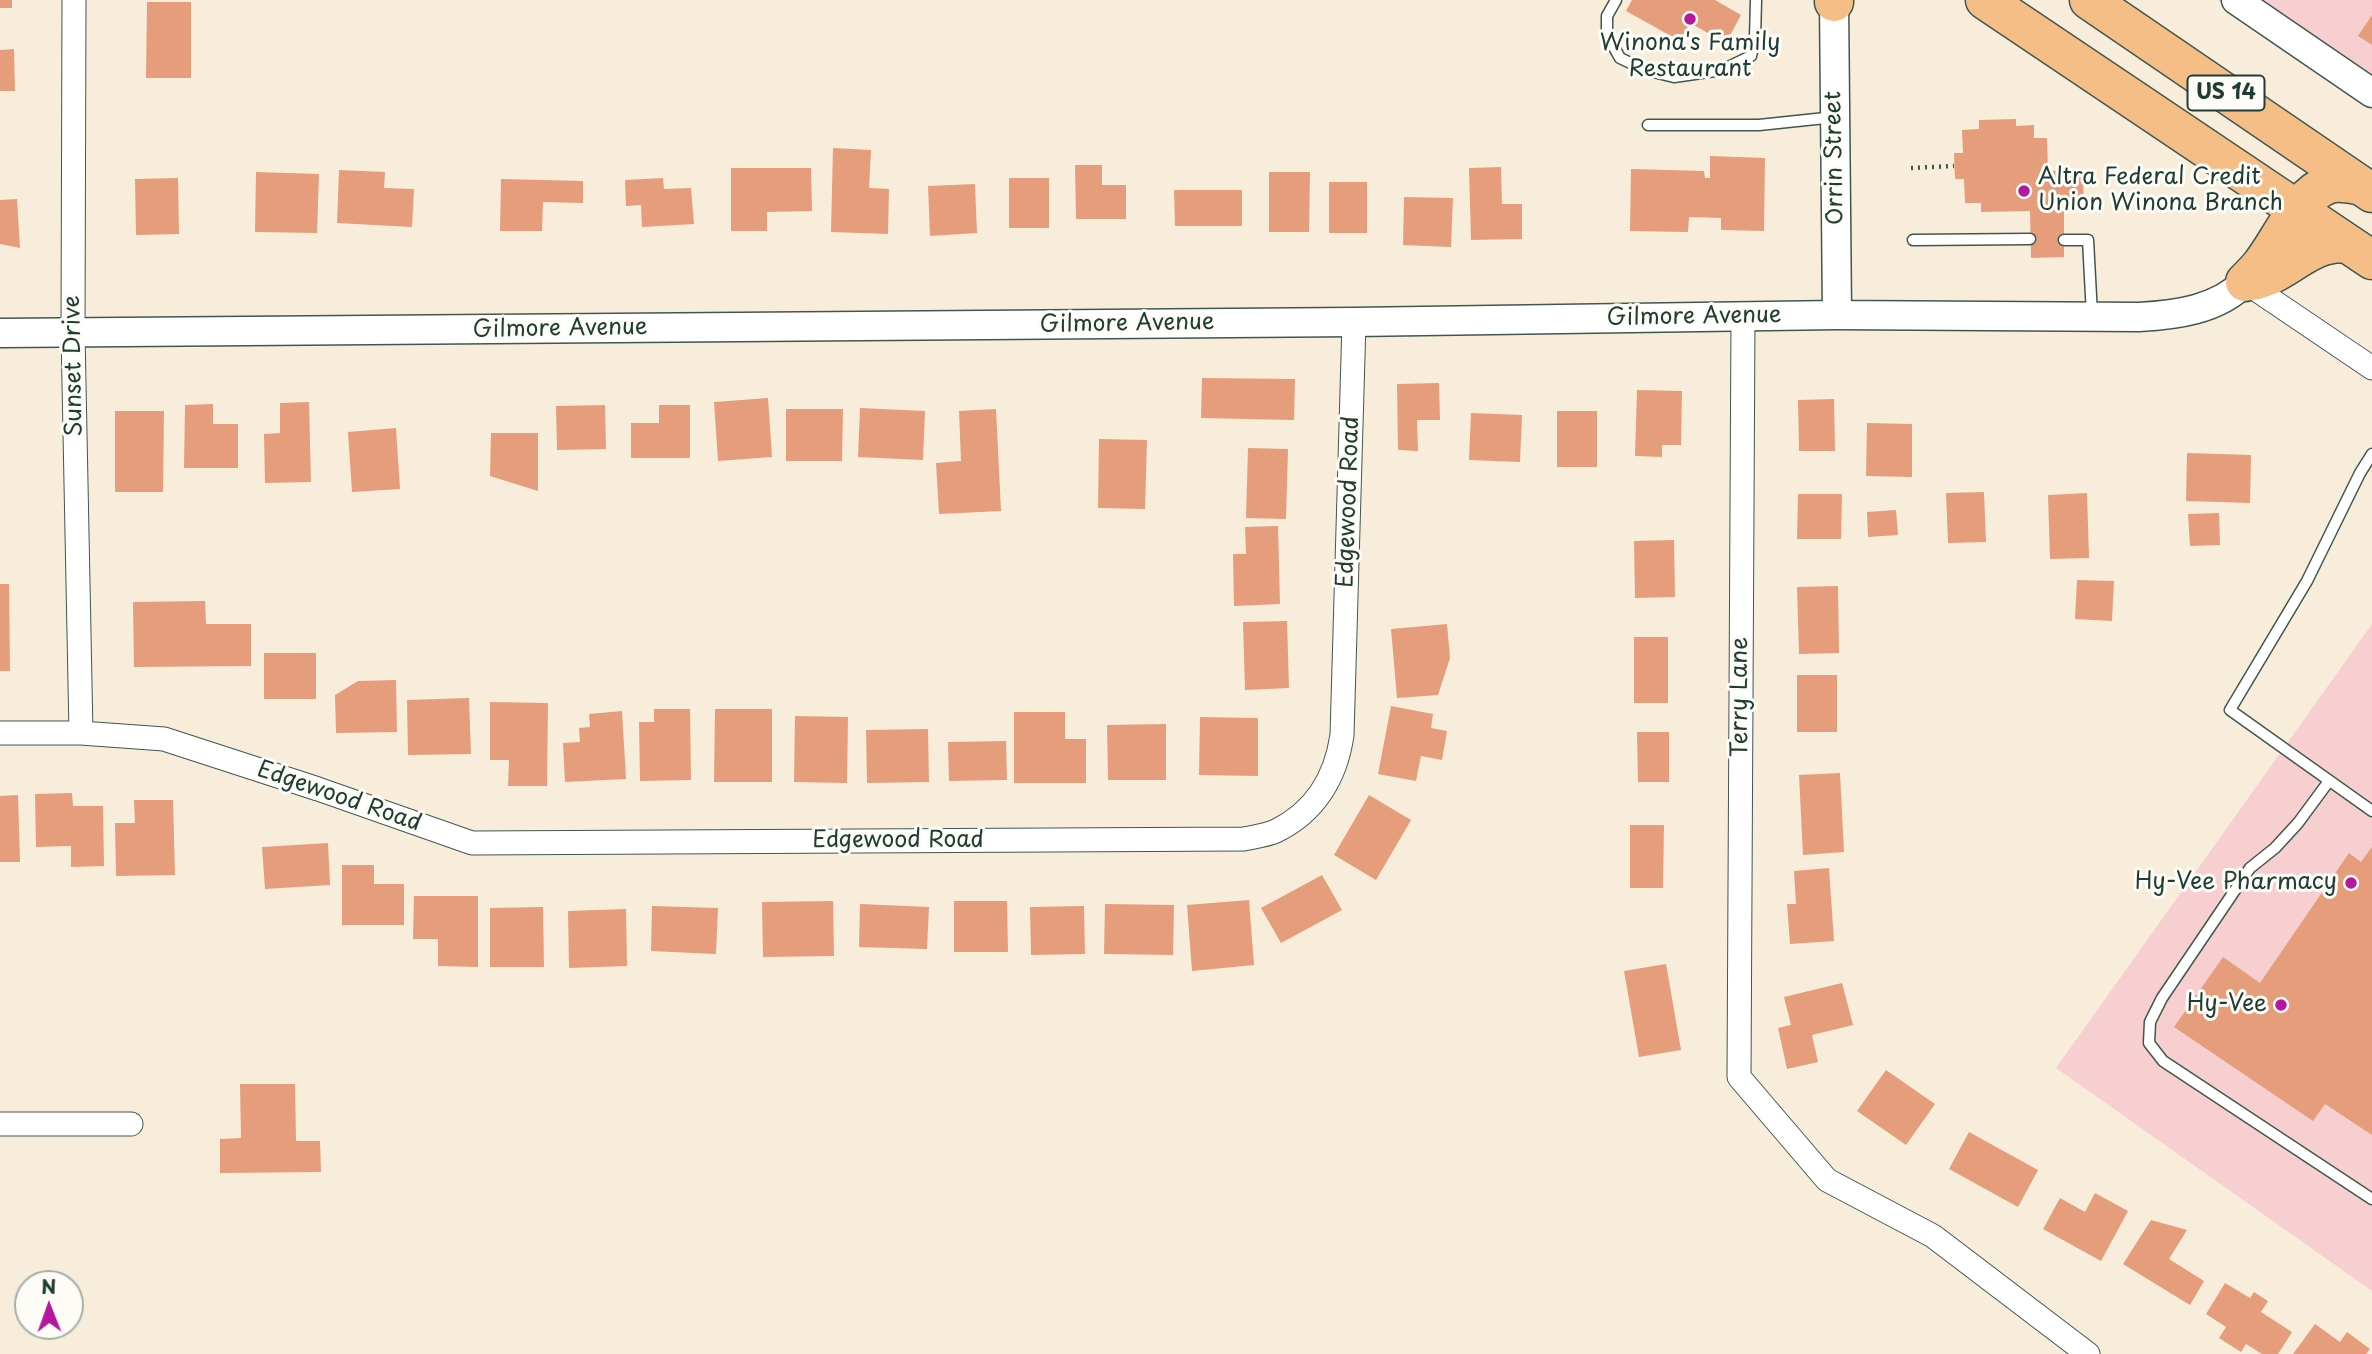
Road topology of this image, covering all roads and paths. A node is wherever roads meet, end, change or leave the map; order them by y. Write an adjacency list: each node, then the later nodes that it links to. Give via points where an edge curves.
1 (74, 0): 27 (street, Sunset Drive)
2 (1616, 0): 3 (lane, via 1607,16 1607,35 1620,58 1674,77 1722,70 1751,56)
3 (1756, 0)
4 (1833, 0): 9 (street, Orrin Street)
5 (1985, 0): 12 (highway)
6 (2089, 0): 11 (highway, US 14)
7 (2236, 0): 8 (street)
8 (2372, 93)
9 (1835, 117): 10 (lane, via 1759,125); 22 (street, Orrin Street)
10 (1648, 125)
11 (2315, 154): 12 (highway, via 2285,175 2258,174); 15 (highway, US 14)
12 (2230, 164): 16 (highway)
13 (1954, 166): 14 (path)
14 (1911, 167)
15 (2367, 189): 16 (highway, via 2329,184)
16 (2298, 210): 20 (highway); 21 (highway)
17 (2031, 239): 18 (lane)
18 (1913, 240)
19 (2064, 240): 24 (lane, via 2088,240)
20 (2359, 251): 21 (highway, via 2326,245 2264,279)
21 (2245, 282): 24 (street, Gilmore Avenue, via 2219,300 2187,313); 28 (street)
22 (1837, 315): 23 (street, Gilmore Avenue); 24 (street, Gilmore Avenue)
23 (1743, 316): 25 (street, Gilmore Avenue); 37 (street, Terry Lane, via 1740,1077 1827,1180 1933,1236)
24 (2092, 316)
25 (1354, 321): 27 (street, Gilmore Avenue); 31 (street, Edgewood Road, via 1339,759 1327,786 1305,812 1275,832 1244,839 472,843 164,739)
26 (0, 333): 27 (street, Gilmore Avenue)
27 (73, 333): 31 (street, Sunset Drive)
28 (2372, 368)
29 (2372, 454): 32 (lane, via 2306,581 2230,710)
30 (0, 733): 31 (street, Edgewood Road)
31 (81, 733)
32 (2329, 781): 33 (lane); 36 (lane, via 2283,840 2250,868 2162,998 2150,1022 2150,1043 2163,1061)
33 (2372, 811)
34 (0, 1124): 35 (street)
35 (131, 1124)
36 (2372, 1199)
37 (2088, 1354)

